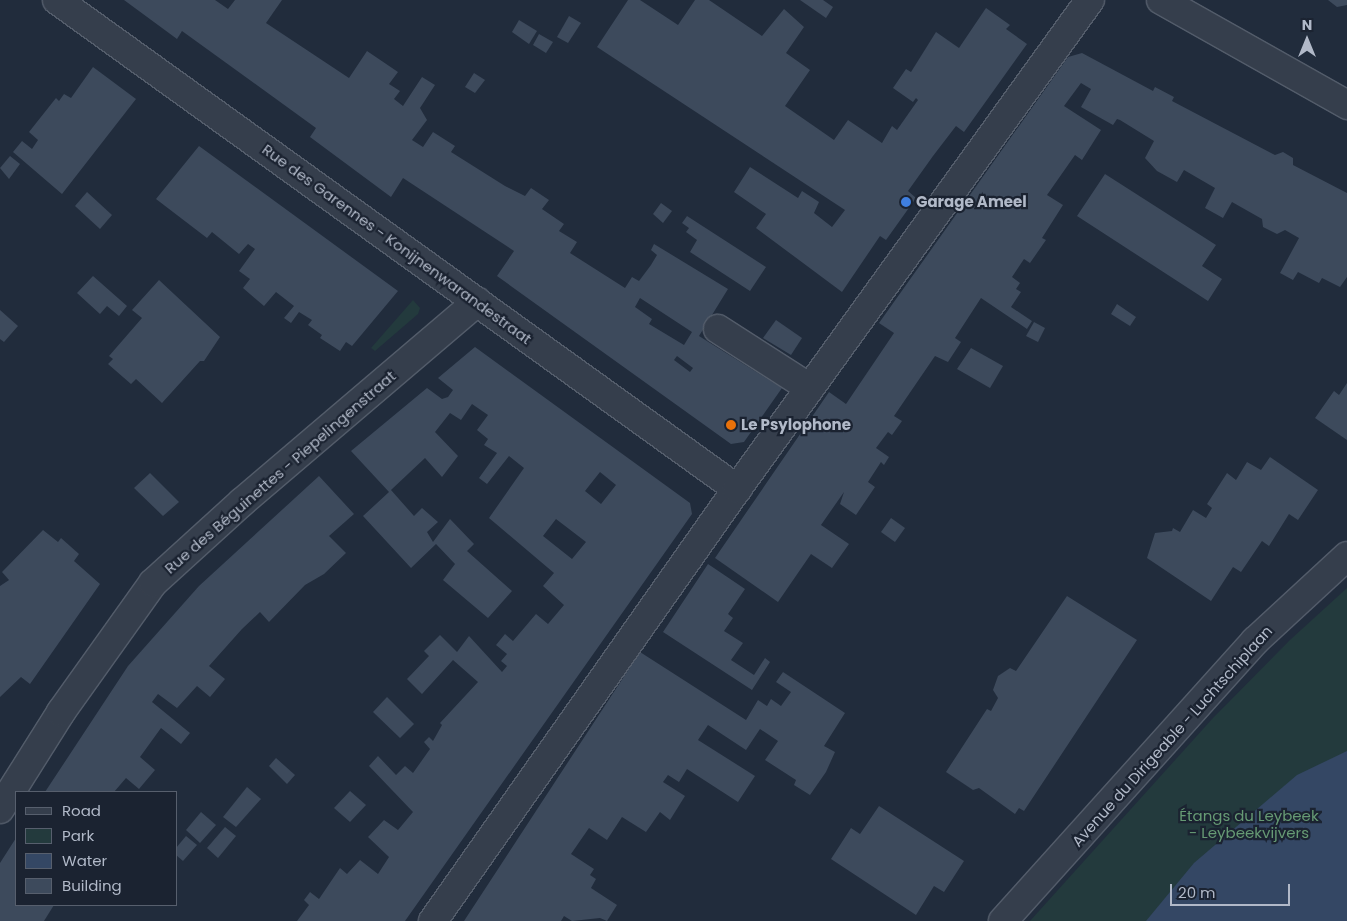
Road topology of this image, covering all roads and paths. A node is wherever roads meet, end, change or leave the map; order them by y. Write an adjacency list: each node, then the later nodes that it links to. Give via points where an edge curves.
1 (57, 0): 5 (street, Rue des Garennes - Konijnenwarandestraat)
2 (1090, 0): 7 (street)
3 (1161, 0): 4 (street)
4 (1347, 105)
5 (477, 302): 8 (street, Rue des Garennes - Konijnenwarandestraat); 10 (street, Rue des Béguinettes - Piepelingenstraat, via 242,502 153,583 61,712)
6 (718, 329): 7 (street)
7 (810, 388): 8 (street)
8 (737, 489): 11 (street)
9 (1347, 556): 12 (street, Avenue du Dirigeable - Luchtschiplaan, via 1255,641)
10 (0, 809)
11 (434, 921)
12 (1003, 921)

